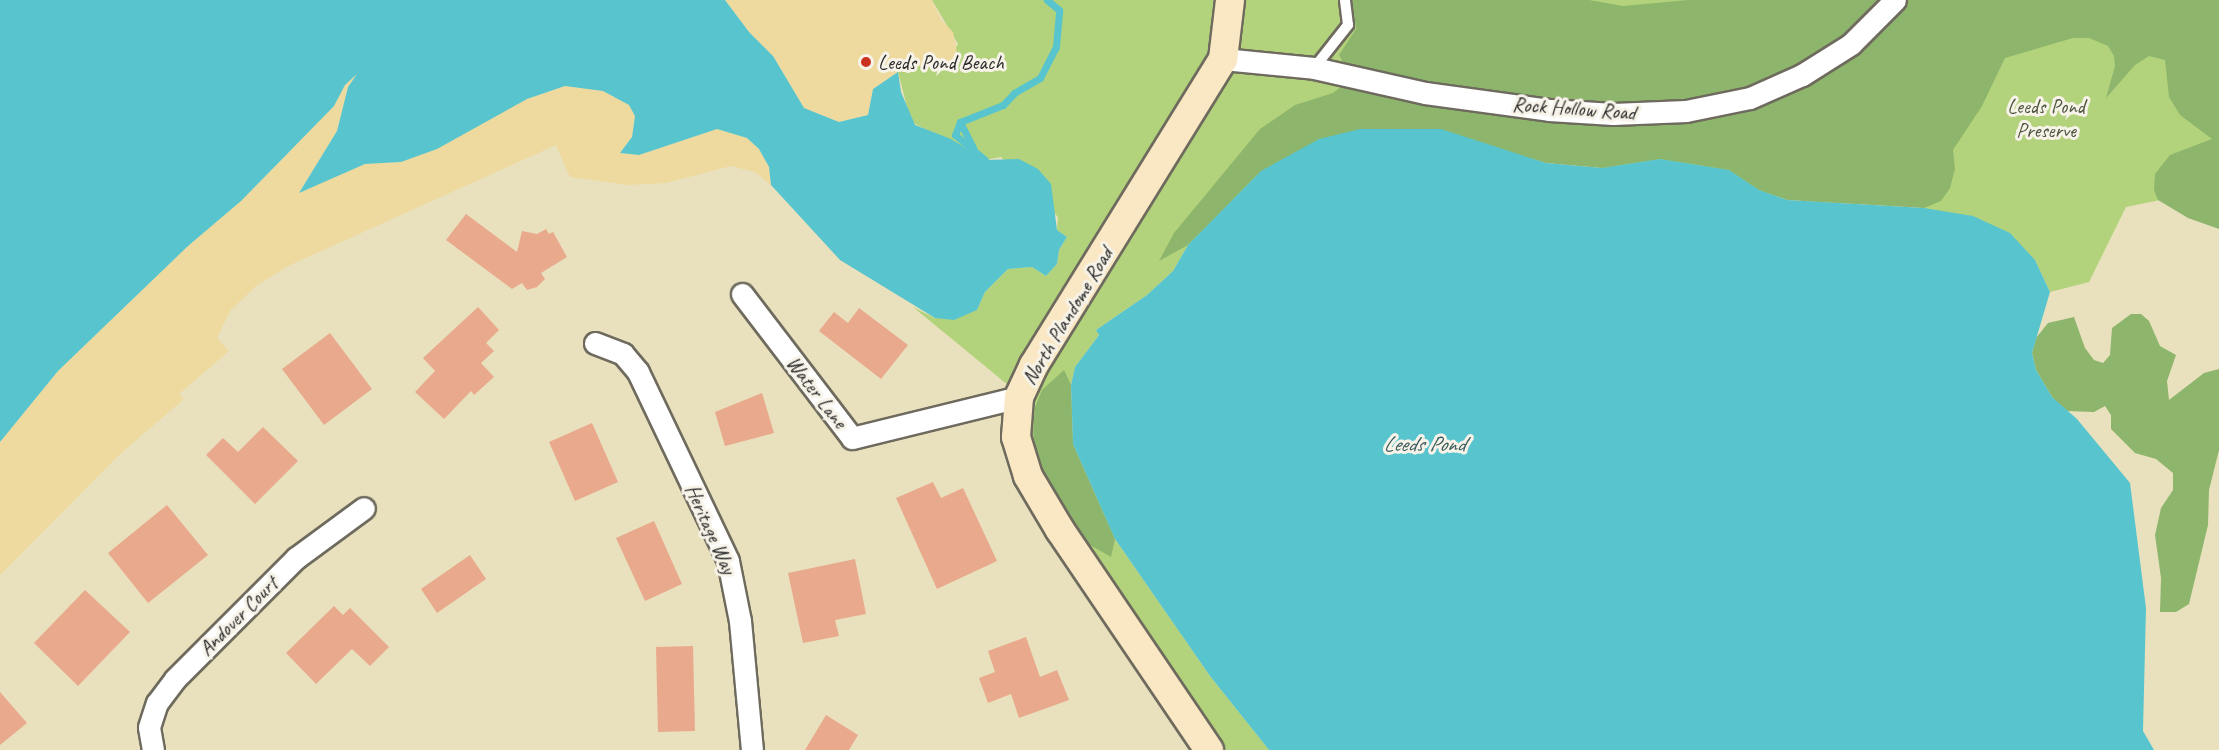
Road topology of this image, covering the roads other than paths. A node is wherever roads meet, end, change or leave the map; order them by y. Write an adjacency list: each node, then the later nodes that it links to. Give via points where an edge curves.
1 (1230, 0): 4 (main road, North Plandome Road)
2 (1345, 0): 5 (lane, via 1348,25)
3 (1895, 0): 5 (street, Rock Hollow Road, via 1851,44 1802,75 1750,98 1686,111 1613,114 1549,110 1425,93)
4 (1223, 59): 5 (street, Rock Hollow Road); 8 (main road, North Plandome Road, via 1034,365)
5 (1314, 68)
6 (742, 294): 8 (street, Water Lane, via 852,438)
7 (595, 343): 11 (street, Heritage Way, via 623,354 638,372 728,561 740,621)
8 (1019, 397): 12 (main road, North Plandome Road, via 1016,437 1028,476 1060,530)
9 (364, 508): 10 (street, Andover Court, via 296,558 175,679 157,703 149,727)
10 (153, 750)
11 (752, 750)
12 (1209, 750)

